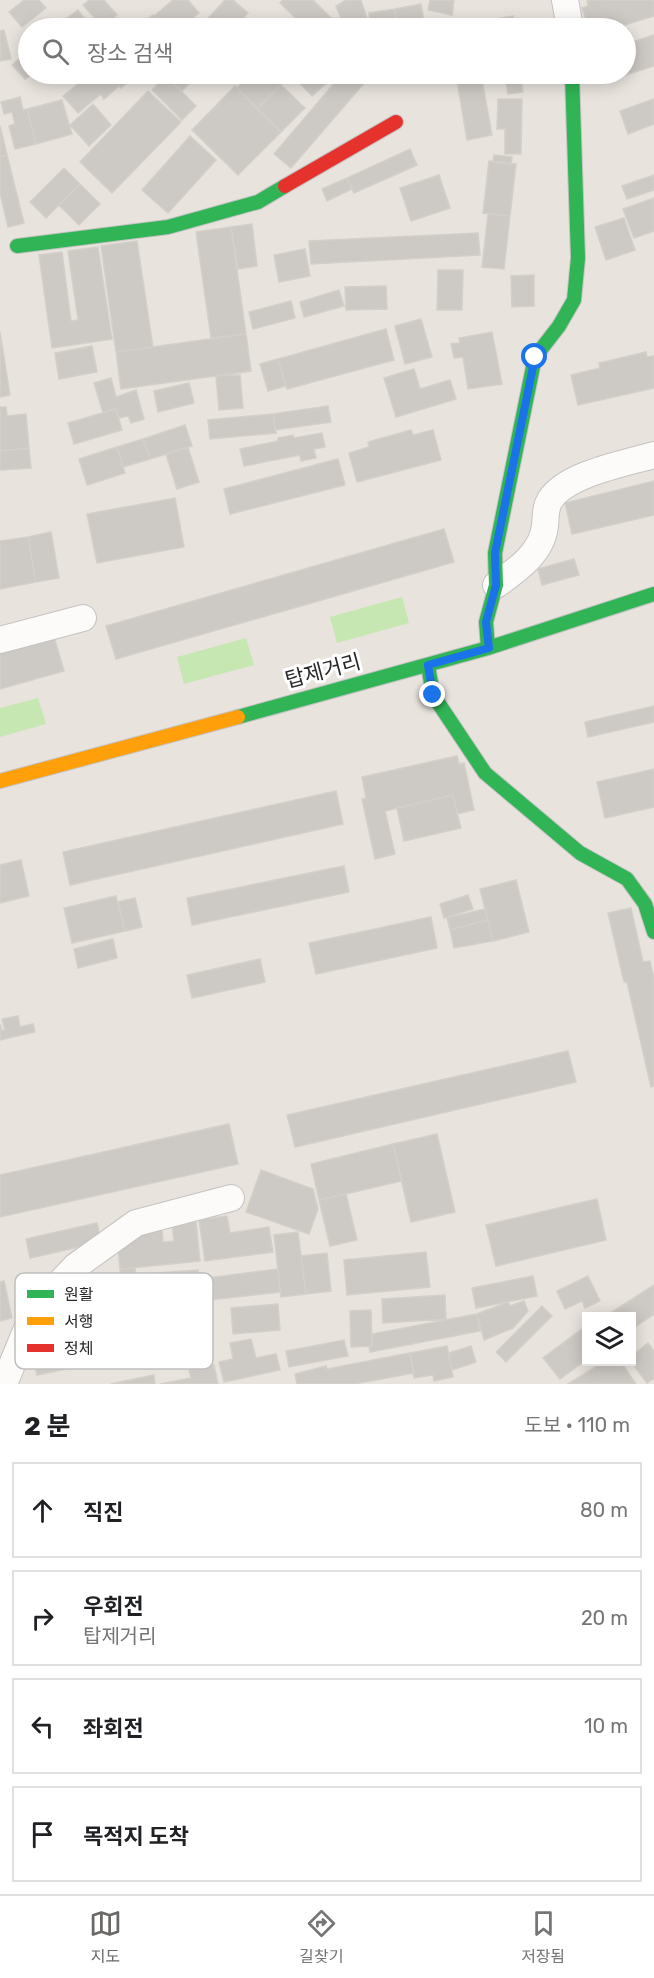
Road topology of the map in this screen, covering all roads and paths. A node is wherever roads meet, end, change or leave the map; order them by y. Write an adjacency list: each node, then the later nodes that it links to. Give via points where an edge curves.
1 (565, 0): 2 (street)
2 (568, 18)
3 (572, 84): 7 (street, via 578,258 574,300 535,357 495,553)
4 (396, 122): 5 (street, via 258,202 168,227)
5 (17, 246)
6 (654, 455): 7 (street, via 577,477 551,498 540,544 521,567)
7 (496, 585): 11 (street, via 486,622)
8 (654, 594): 11 (street, 탑제거리)
9 (83, 618): 10 (street)
10 (0, 640)
11 (489, 648): 12 (street, 탑제거리)
12 (428, 665): 13 (street, 탑제거리); 14 (street, via 433,695 485,773 580,853 627,879 645,904)
13 (0, 781)
14 (654, 932)
15 (231, 1198): 16 (street, via 136,1223)
16 (69, 1273)
17 (15, 1357): 18 (street)
18 (4, 1384)

